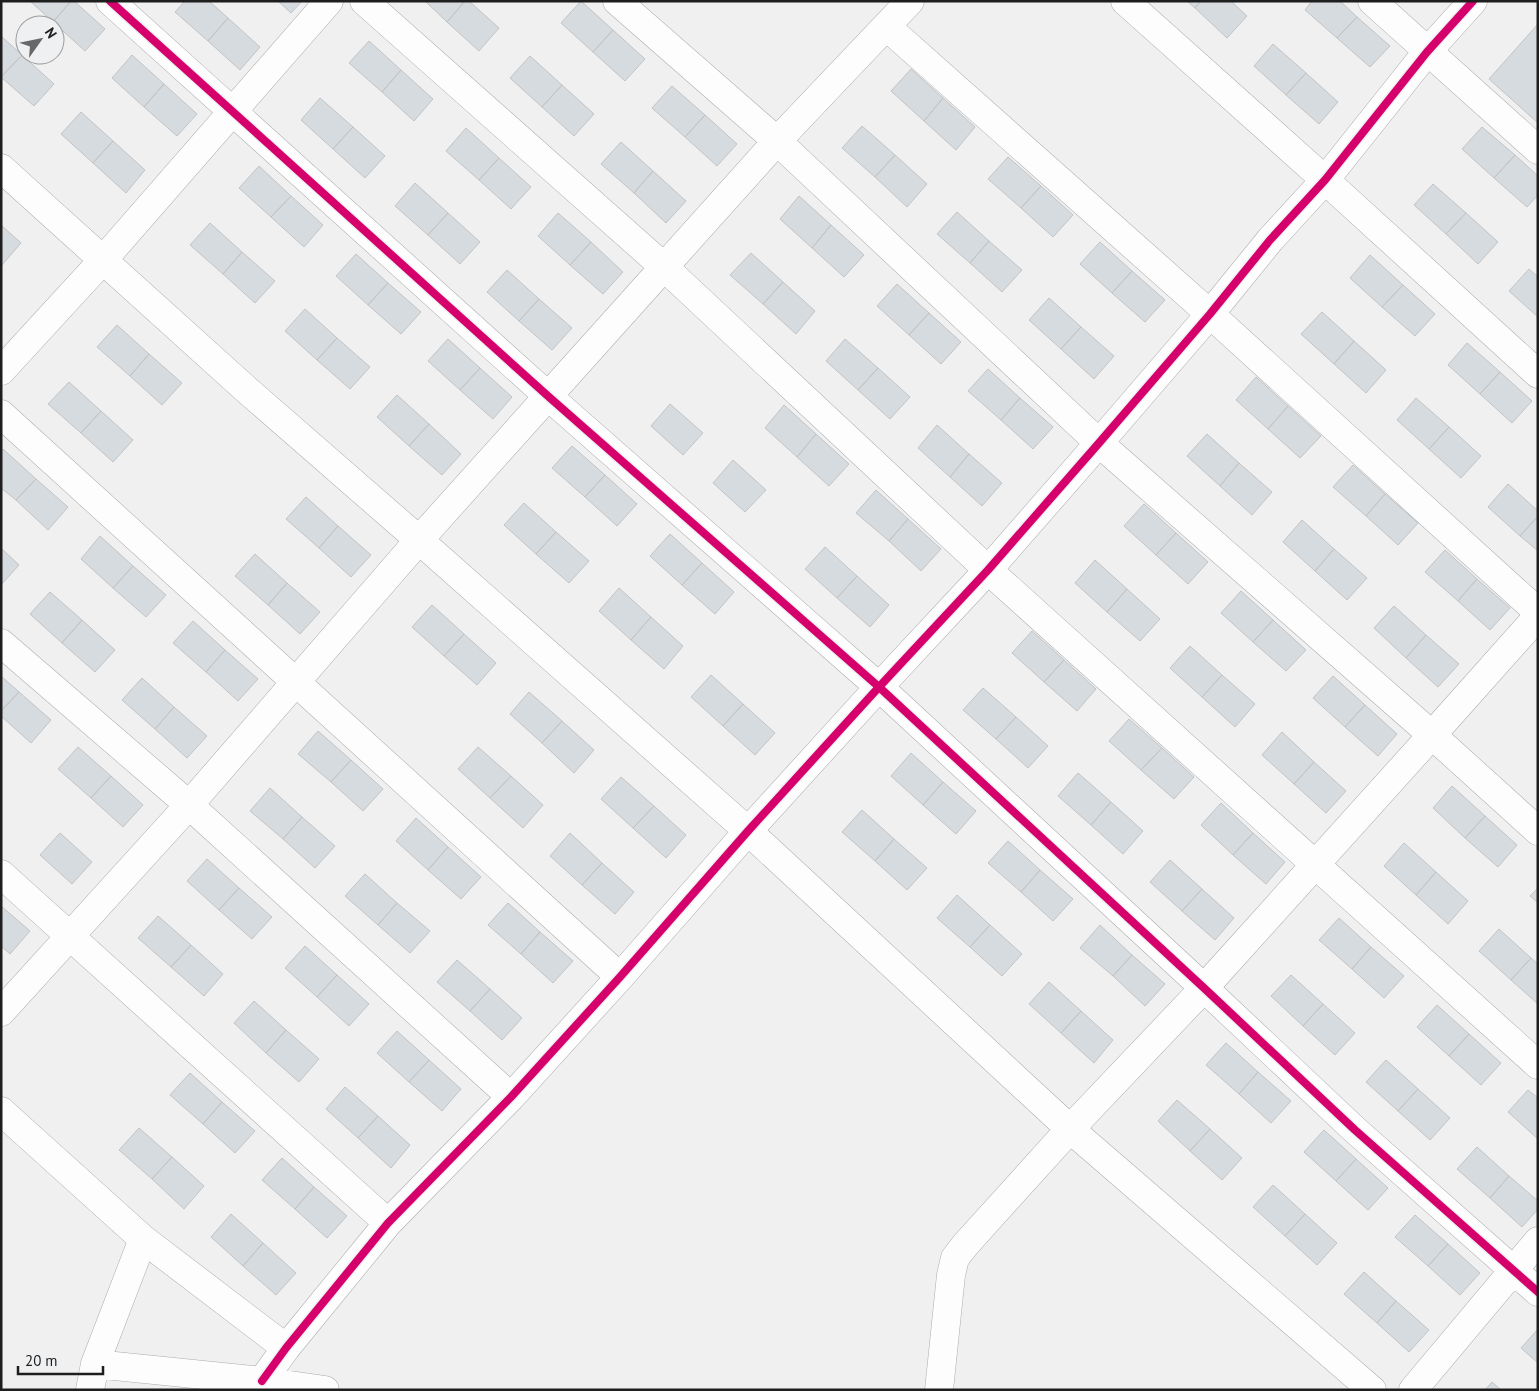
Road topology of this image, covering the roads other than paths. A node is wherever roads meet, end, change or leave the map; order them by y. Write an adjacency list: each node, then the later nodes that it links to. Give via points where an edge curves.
1 (110, 1): 11 (street)
2 (329, 1): 11 (street)
3 (364, 1): 17 (street)
4 (617, 1): 12 (street)
5 (910, 1): 9 (street)
6 (1125, 1): 15 (street)
7 (1372, 1): 10 (street)
8 (1473, 1): 10 (street)
9 (887, 27): 12 (street); 18 (street)
10 (1427, 52): 13 (street); 15 (street)
11 (232, 111): 16 (street); 21 (street)
12 (777, 141): 17 (street); 23 (street)
13 (1538, 150)
14 (1, 168): 16 (street)
15 (1325, 180): 18 (street, via 1270,240); 20 (street)
16 (103, 260): 19 (street); 24 (street)
17 (664, 267): 21 (street); 25 (street)
18 (1210, 314): 23 (street); 26 (street)
19 (1, 371)
20 (1538, 374)
21 (549, 397): 24 (street); 30 (street)
22 (1, 414): 29 (street)
23 (1099, 443): 25 (street); 31 (street)
24 (419, 540): 29 (street); 33 (street)
25 (988, 570): 30 (street); 35 (street)
26 (1538, 612)
27 (1538, 616): 31 (street)
28 (1, 643): 32 (street)
29 (295, 682): 32 (street); 38 (street)
30 (878, 687): 33 (street); 39 (street)
31 (1432, 735): 34 (street); 35 (street)
32 (189, 805): 37 (street); 42 (street)
33 (748, 830): 38 (street); 44 (street)
34 (1538, 831)
35 (1316, 864): 39 (street); 41 (street)
36 (1, 874): 37 (street)
37 (70, 937): 40 (street); 45 (street)
38 (620, 977): 42 (street)
39 (1204, 988): 44 (street); 48 (street, via 1355,1130)
40 (1, 1012)
41 (1538, 1065)
42 (511, 1097): 45 (street)
43 (1, 1110): 46 (street)
44 (1070, 1129): 54 (street, via 955,1258); 55 (street)
45 (388, 1223): 50 (street)
46 (144, 1239): 50 (street); 51 (street)
47 (1538, 1241): 48 (street)
48 (1513, 1270): 49 (street); 56 (street)
49 (1538, 1292)
50 (286, 1348): 52 (street)
51 (92, 1377): 52 (street)
52 (262, 1381): 53 (street)
53 (325, 1390)
54 (940, 1390)
55 (1372, 1390)
56 (1413, 1390)

